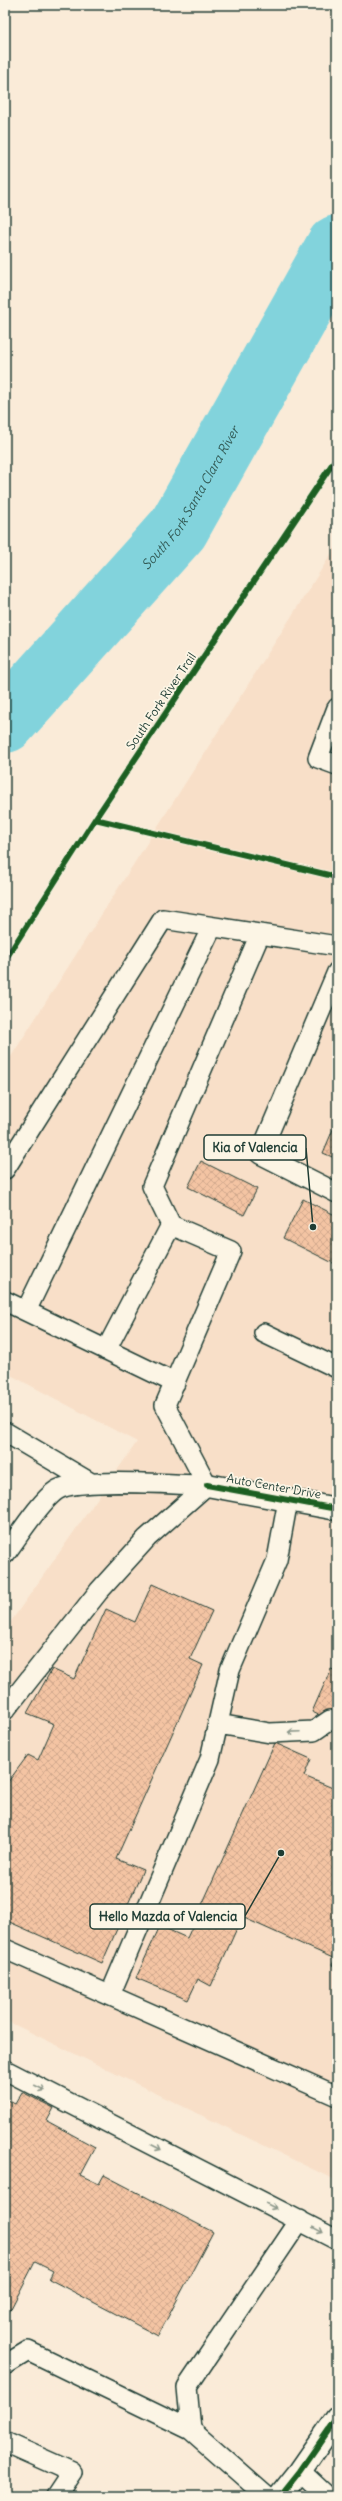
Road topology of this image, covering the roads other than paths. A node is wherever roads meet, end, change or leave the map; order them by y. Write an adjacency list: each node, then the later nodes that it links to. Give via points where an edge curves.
1 (337, 708): 2 (lane, via 318,758)
2 (337, 765)
3 (212, 927): 4 (lane); 7 (lane, via 163,919); 11 (lane)
4 (260, 934): 5 (lane); 9 (lane, via 152,1186)
5 (337, 946)
6 (337, 972): 8 (lane, via 260,1154)
7 (5, 1169)
8 (337, 1193)
9 (171, 1225): 13 (lane); 15 (lane, via 231,1252)
10 (5, 1301): 11 (lane)
11 (26, 1311): 13 (lane)
12 (264, 1333): 14 (lane)
13 (106, 1350): 15 (lane)
14 (337, 1368)
15 (175, 1383): 18 (lane, via 165,1405)
16 (5, 1432): 17 (lane)
17 (91, 1483): 18 (lane); 21 (lane, via 58,1489 38,1510)
18 (207, 1485): 19 (street, Auto Center Drive); 22 (lane, via 147,1538 99,1591)
19 (288, 1500): 20 (street, Auto Center Drive); 24 (lane, via 277,1560 230,1670)
20 (337, 1509)
21 (5, 1554)
22 (5, 1710)
23 (330, 1720): 24 (lane, one-way to 24, via 314,1731 270,1733)
24 (218, 1724): 26 (lane, via 210,1759)
25 (5, 1949): 26 (lane)
26 (110, 1996): 28 (lane)
27 (5, 2070): 29 (lane, one-way to 29)
28 (337, 2096)
29 (300, 2220): 30 (lane, one-way to 30); 33 (lane, via 187,2387)
30 (337, 2240)
31 (5, 2365): 33 (lane, via 28,2351)
32 (337, 2418): 35 (street)
33 (191, 2430): 37 (lane)
34 (5, 2442): 36 (lane, via 72,2472)
35 (300, 2471): 38 (street); 39 (lane)
36 (56, 2496)
37 (266, 2496)
38 (280, 2496)
39 (327, 2496)

